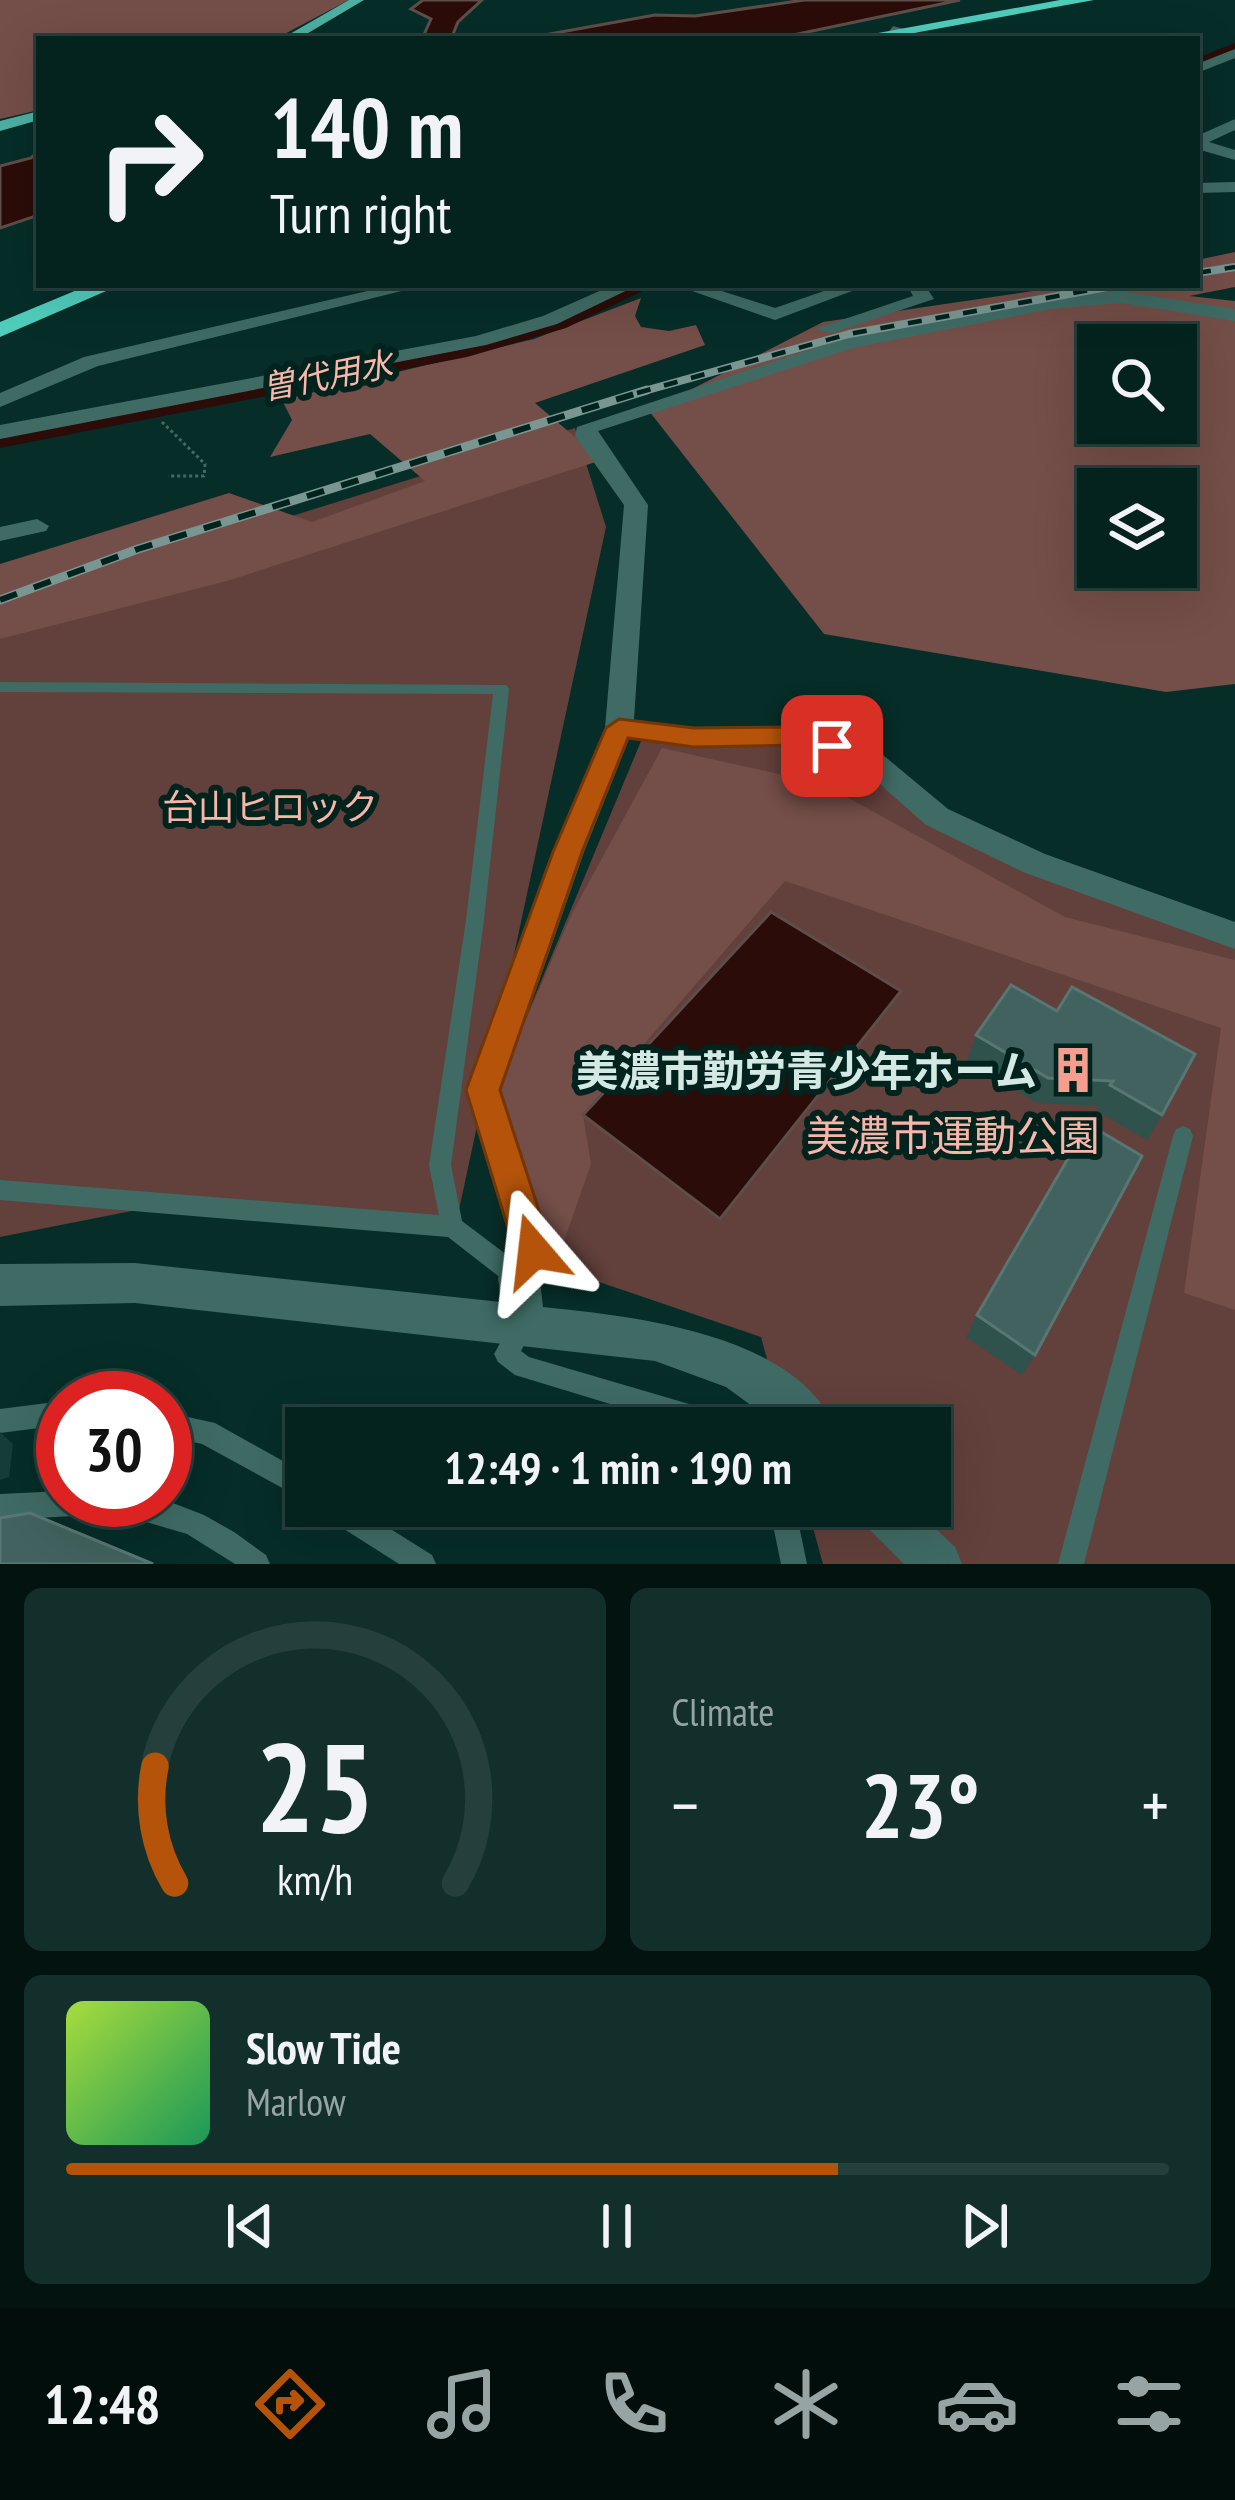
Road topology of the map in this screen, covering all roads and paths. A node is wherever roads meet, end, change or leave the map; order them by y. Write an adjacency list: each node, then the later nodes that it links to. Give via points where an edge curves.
1 (358, 0): 4 (main road)
2 (1087, 0): 3 (highway)
3 (892, 30): 5 (highway); 6 (street)
4 (293, 36)
5 (866, 36)
6 (915, 36)
7 (1235, 38): 9 (street)
8 (1235, 53): 9 (street)
9 (1200, 63): 10 (street)
10 (1235, 70)
11 (36, 116): 13 (main road)
12 (1235, 124): 14 (street)
13 (0, 126)
14 (1200, 142)
15 (1200, 144): 16 (street)
16 (1235, 155)
17 (1235, 187): 18 (street)
18 (1200, 188)
19 (102, 288): 26 (highway)
20 (404, 288): 27 (street)
21 (623, 288): 30 (street, via 502,335)
22 (693, 288): 23 (street, via 775,314)
23 (850, 288)
24 (918, 288): 28 (street, via 923,299 768,349 775,359)
25 (1235, 315): 28 (street, via 1120,297 1051,303 849,343)
26 (0, 330)
27 (91, 361): 29 (street); 30 (street)
28 (749, 374): 37 (street, via 588,428 636,505)
29 (0, 401)
30 (149, 411): 31 (street); 32 (street); 33 (path, via 205,464 204,476)
31 (0, 432)
32 (0, 449)
33 (168, 476)
34 (37, 526): 35 (street)
35 (0, 533)
36 (0, 687): 41 (lane, via 501,689 440,1165)
37 (619, 728): 38 (street, via 796,736 867,757 937,817 1054,871); 42 (street, via 483,1090 534,1251)
38 (1235, 936)
39 (1183, 1136): 59 (lane)
40 (0, 1190): 41 (lane)
41 (452, 1228): 42 (lane)
42 (519, 1278): 44 (street)
43 (0, 1286): 44 (street, via 135,1283)
44 (524, 1324): 45 (lane, via 506,1354 523,1367); 46 (street, via 705,1352 752,1375)
45 (659, 1407)
46 (789, 1407)
47 (36, 1416): 48 (lane)
48 (0, 1421)
49 (192, 1429): 50 (lane)
50 (285, 1476)
51 (0, 1507): 55 (lane, via 123,1504 179,1514)
52 (364, 1527): 56 (lane)
53 (786, 1527): 57 (lane)
54 (900, 1527): 58 (street)
55 (257, 1564)
56 (423, 1564)
57 (794, 1564)
58 (938, 1564)
59 (1071, 1564)

